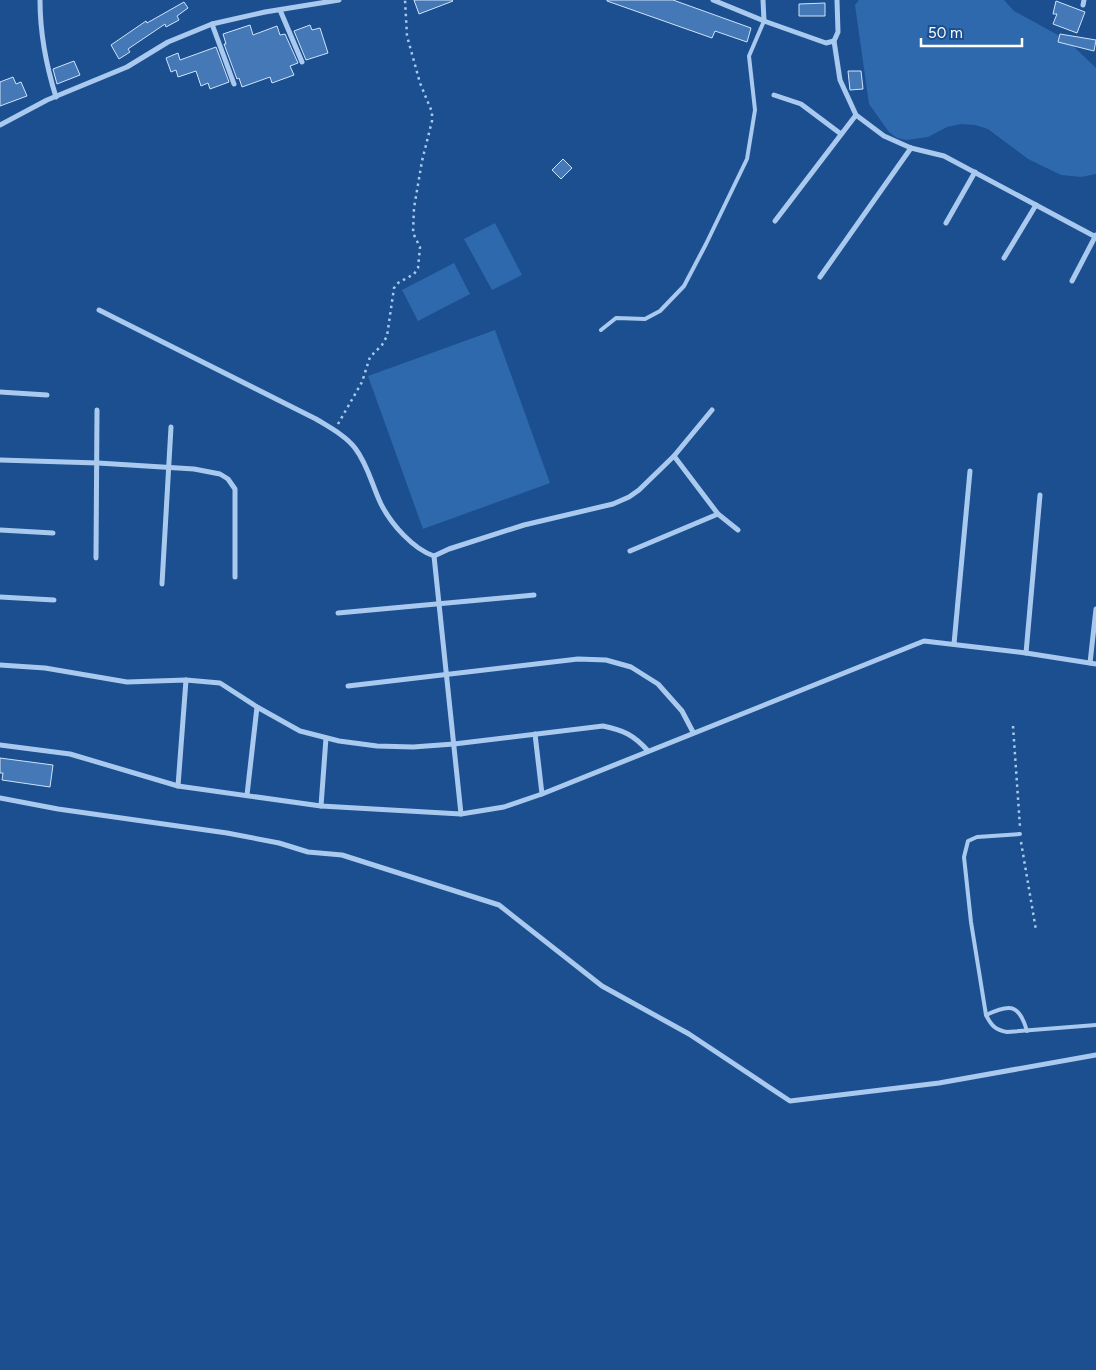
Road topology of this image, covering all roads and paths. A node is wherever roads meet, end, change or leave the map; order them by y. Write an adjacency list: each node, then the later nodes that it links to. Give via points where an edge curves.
1 (40, 0): 14 (street, via 41,33)
2 (339, 0): 7 (street)
3 (405, 0): 34 (path, via 407,36 432,112 414,208 413,233 420,247 418,268 394,288 387,336 370,357 362,382)
4 (713, 0): 8 (street)
5 (763, 0): 8 (street)
6 (837, 0): 10 (street, via 838,32)
7 (280, 10): 9 (street); 11 (street)
8 (764, 21): 10 (street, via 826,43); 28 (lane, via 749,56 755,110 747,159 684,286 660,312 645,319 616,318)
9 (212, 24): 12 (street); 14 (street, via 168,42 127,67)
10 (834, 41): 15 (street, via 840,80)
11 (302, 62)
12 (234, 84)
13 (774, 95): 17 (street, via 801,104)
14 (56, 97): 16 (street)
15 (856, 115): 17 (street); 18 (street, via 884,136)
16 (0, 125)
17 (841, 134): 21 (street)
18 (911, 148): 19 (street, via 944,156); 25 (street)
19 (975, 172): 20 (street); 22 (street)
20 (1036, 205): 23 (street); 24 (street)
21 (775, 221)
22 (946, 223)
23 (1095, 236): 26 (street)
24 (1004, 258)
25 (820, 276)
26 (1072, 280)
27 (98, 310): 34 (street)
28 (601, 330)
29 (0, 392): 30 (street)
30 (47, 395)
31 (97, 410): 37 (street)
32 (712, 410): 35 (street)
33 (171, 427): 38 (street)
34 (334, 431): 46 (street, via 354,446 366,464 382,505 401,533 423,552)
35 (674, 456): 41 (street); 46 (street, via 639,490 613,504 524,525)
36 (0, 460): 37 (street)
37 (98, 463): 38 (street); 47 (street)
38 (169, 469): 48 (street, via 220,474 235,489); 49 (street)
39 (970, 471): 56 (street)
40 (1040, 495): 57 (street)
41 (718, 514): 43 (street); 45 (street)
42 (0, 530): 44 (street)
43 (738, 530)
44 (53, 532)
45 (630, 551)
46 (434, 556): 53 (street)
47 (96, 558)
48 (235, 577)
49 (162, 584)
50 (534, 595): 53 (street)
51 (0, 597): 52 (street)
52 (54, 600)
53 (440, 603): 55 (street); 60 (street)
54 (1096, 608): 58 (street)
55 (338, 613)
56 (954, 644): 57 (street); 64 (street, via 917,643)
57 (1026, 653): 58 (street)
58 (1093, 664)
59 (0, 665): 61 (street, via 45,668 128,682)
60 (447, 674): 62 (street); 64 (street, via 578,659 606,660 631,666 658,684 682,711); 67 (street)
61 (186, 680): 63 (street, via 220,683); 70 (street)
62 (348, 686)
63 (257, 707): 66 (street, via 300,730); 72 (street)
64 (693, 732): 69 (street)
65 (535, 734): 67 (street); 69 (street, via 603,726 621,730); 71 (street)
66 (326, 738): 67 (street, via 376,746); 74 (street)
67 (454, 744): 75 (street)
68 (0, 746): 70 (street, via 70,754)
69 (648, 751): 71 (street)
70 (178, 786): 72 (street)
71 (542, 794): 75 (street, via 504,807)
72 (247, 795): 74 (street)
73 (0, 798): 80 (street, via 227,833 279,842 308,852 342,855 499,905 602,986 689,1034 790,1101 939,1083)
74 (321, 806): 75 (street)
75 (461, 814)
76 (1020, 834): 77 (lane, via 977,837 968,841 964,857)
77 (986, 1015): 79 (lane, via 999,1031); 79 (lane, via 1003,1007 1014,1009 1023,1018)
78 (1096, 1026): 79 (lane)
79 (1026, 1031)
80 (1096, 1055)

